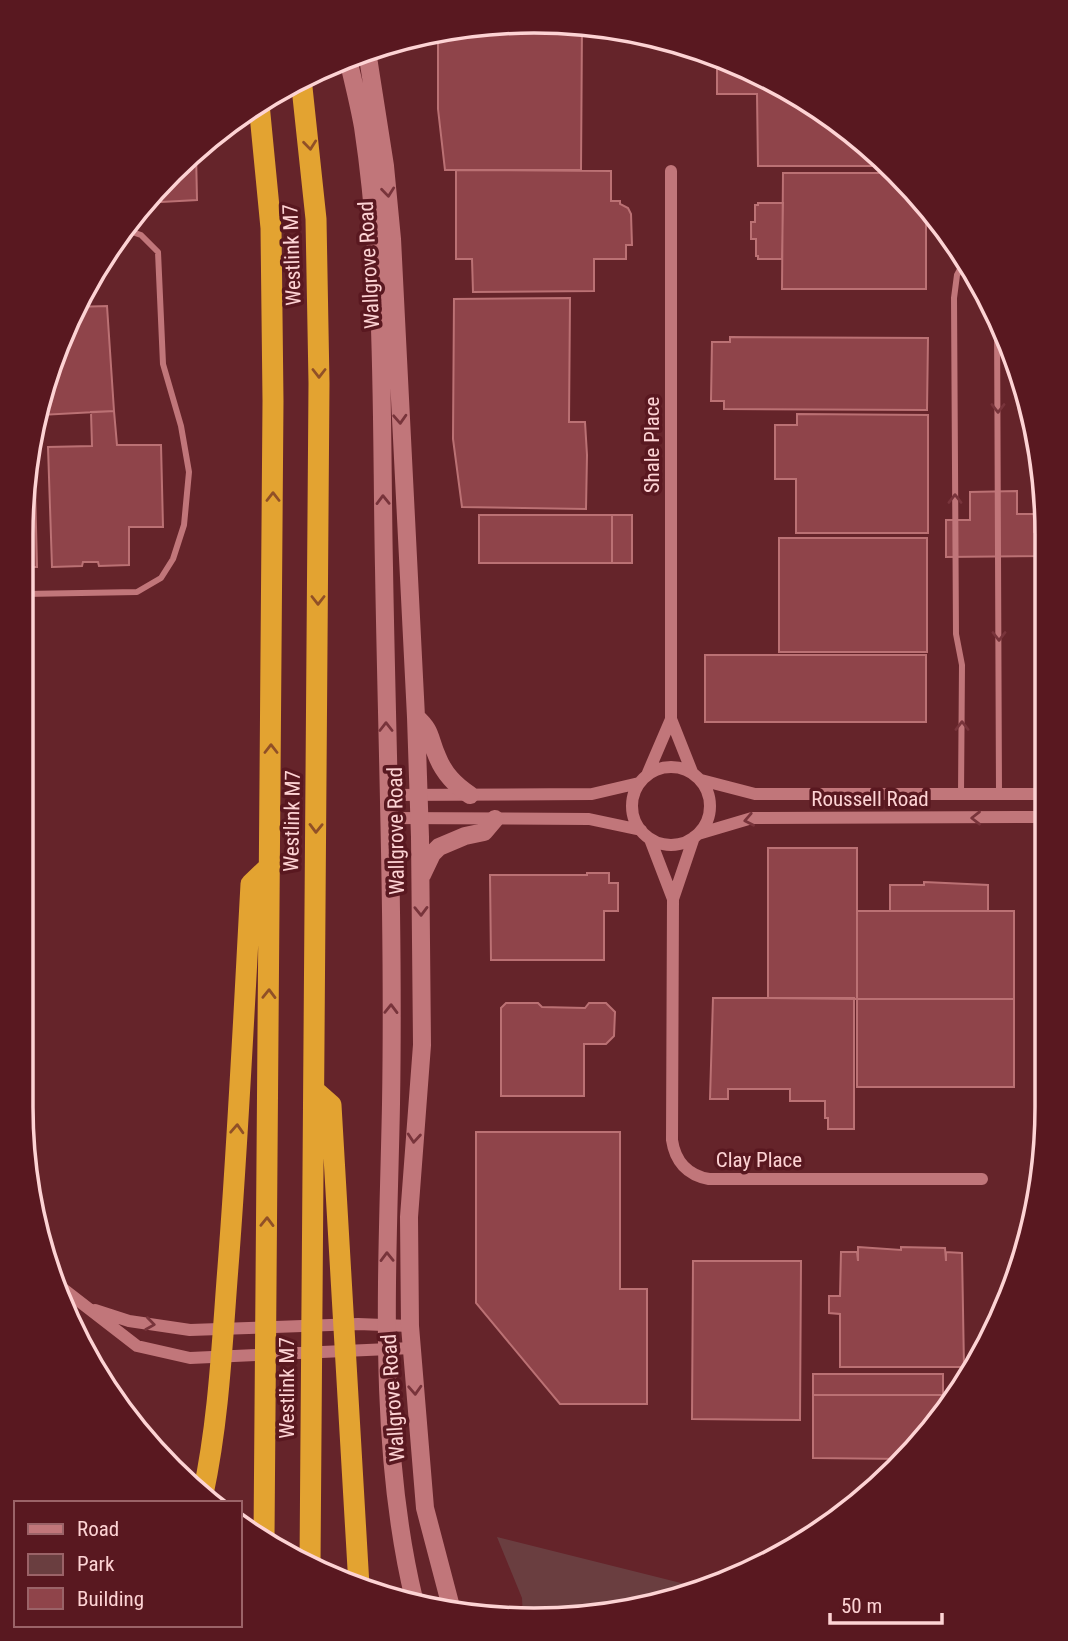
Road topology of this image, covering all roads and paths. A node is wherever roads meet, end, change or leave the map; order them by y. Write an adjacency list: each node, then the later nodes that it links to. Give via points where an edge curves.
1 (370, 61): 10 (main road, Wallgrove Road, one-way to 10, via 392,239)
2 (350, 68): 17 (main road, Wallgrove Road, one-way to 2, via 377,264 362,122)
3 (303, 90): 29 (highway, Westlink M7, one-way to 29, via 319,301)
4 (260, 115): 26 (highway, Westlink M7, one-way to 4, via 272,263)
5 (671, 171): 11 (street, Shale Place)
6 (134, 233): 9 (lane, via 158,252 163,364 189,472 184,525 161,578 137,592)
7 (959, 271): 14 (lane, one-way to 7, via 954,298)
8 (997, 342): 15 (lane, one-way to 15)
9 (33, 594)
10 (416, 717): 18 (main road, Wallgrove Road); 19 (main road, via 428,727 448,776)
11 (671, 719): 12 (street, Shale Place); 13 (street, Shale Place)
12 (696, 776): 13 (street, via 669,767); 14 (street, Roussell Road, via 755,794); 25 (street, via 710,798 709,818)
13 (643, 779): 19 (street, via 592,794); 24 (street, via 632,812)
14 (961, 794): 15 (street, Roussell Road)
15 (999, 794): 16 (street, Roussell Road)
16 (1035, 794)
17 (387, 795): 18 (street); 21 (main road, Wallgrove Road)
18 (419, 795): 19 (street); 22 (main road, Wallgrove Road)
19 (470, 795)
20 (1035, 817): 25 (street, Roussell Road, one-way to 25, via 752,818)
21 (388, 818): 22 (street); 33 (main road, Wallgrove Road, one-way to 21)
22 (419, 818): 23 (street); 27 (main road, Wallgrove Road)
23 (495, 819): 24 (street, via 589,819); 27 (main road, via 484,832 439,847)
24 (645, 834): 25 (street, via 672,845); 28 (street, Clay Place)
25 (696, 836): 28 (street, Clay Place)
26 (271, 866): 37 (highway, one-way to 26, via 226,1295 251,884); 38 (highway, Westlink M7, one-way to 26)
27 (420, 878): 34 (main road, Wallgrove Road, one-way to 34, via 422,1045 409,1217)
28 (673, 899): 30 (street, Clay Place, via 672,1140 683,1167 709,1179)
29 (314, 1090): 39 (highway, Westlink M7); 40 (highway, via 331,1105)
30 (982, 1180)
31 (70, 1295): 32 (street)
32 (84, 1307): 33 (street, one-way to 33, via 129,1321 190,1330); 36 (street, via 137,1346 190,1358)
33 (388, 1325): 34 (street); 36 (main road, Wallgrove Road)
34 (411, 1326): 35 (main road, Wallgrove Road)
35 (412, 1348): 36 (street); 42 (main road, Wallgrove Road, one-way to 42, via 425,1508)
36 (388, 1349): 41 (main road, Wallgrove Road, via 397,1511)
37 (205, 1484)
38 (264, 1528)
39 (310, 1555)
40 (358, 1576)
41 (413, 1593)
42 (449, 1600)

